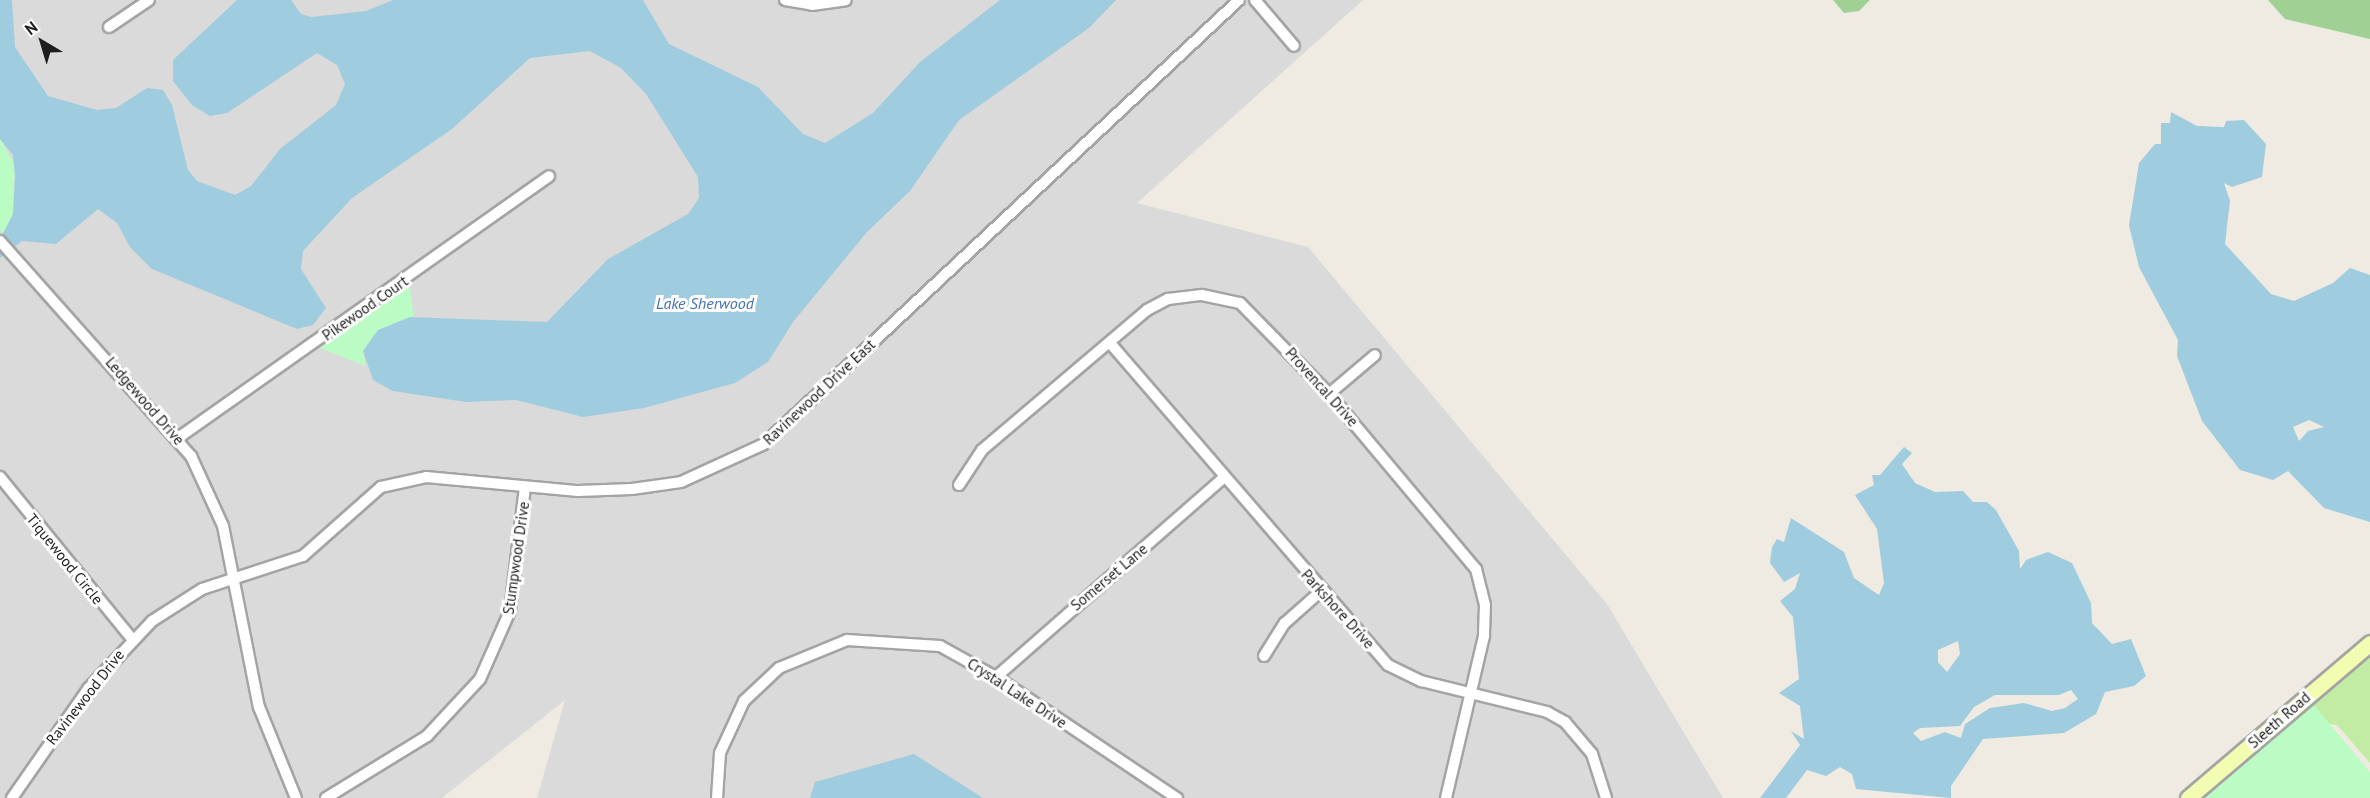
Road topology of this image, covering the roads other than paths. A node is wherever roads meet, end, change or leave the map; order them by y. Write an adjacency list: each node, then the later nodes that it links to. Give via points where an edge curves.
1 (149, 0): 6 (street)
2 (785, 0): 3 (street, via 812,5)
3 (846, 0)
4 (1239, 0): 17 (street, Ravinewood Drive East, via 764,444 714,470 660,486)
5 (1255, 0): 7 (street)
6 (109, 27)
7 (1294, 46)
8 (549, 176): 13 (street, Pikewood Court)
9 (0, 241): 13 (street, Ledgewood Drive)
10 (1110, 343): 12 (street, Provencal Drive, via 1168,299 1223,296 1258,317); 15 (street, Parkshore Drive); 16 (street, Provencal Drive, via 982,450)
11 (1375, 355): 12 (street)
12 (1329, 394): 24 (street, Provencal Drive, via 1476,568 1485,605 1484,636)
13 (178, 438): 18 (street, Ledgewood Drive, via 223,526)
14 (0, 477): 20 (street, Tiquewood Circle)
15 (1223, 478): 19 (street, Parkshore Drive); 23 (street, Somerset Lane)
16 (959, 485)
17 (525, 488): 18 (street, Ravinewood Drive East, via 426,477 396,482 362,500 303,556); 27 (street, Stumpwood Drive, via 510,611 480,679 427,736)
18 (236, 577): 20 (street, Ravinewood Drive, via 192,595); 26 (street, Ledgewood Drive, via 261,714)
19 (1321, 591): 22 (street, via 1285,623); 24 (street, Parkshore Drive, via 1388,664 1421,681)
20 (132, 639): 25 (street, Ravinewood Drive, via 88,689)
21 (2370, 643): 32 (street, Sleeth Road)
22 (1264, 656)
23 (996, 677): 28 (street, Crystal Lake Drive, via 940,646 847,640 779,668 744,701 720,753); 29 (street, Crystal Lake Drive)
24 (1470, 694): 30 (street, Provencal Drive); 31 (street, Parkshore Drive, via 1565,722 1592,754)
25 (12, 798)
26 (296, 798)
27 (326, 798)
28 (717, 798)
29 (1177, 798)
30 (1446, 798)
31 (1606, 798)
32 (2188, 798)

